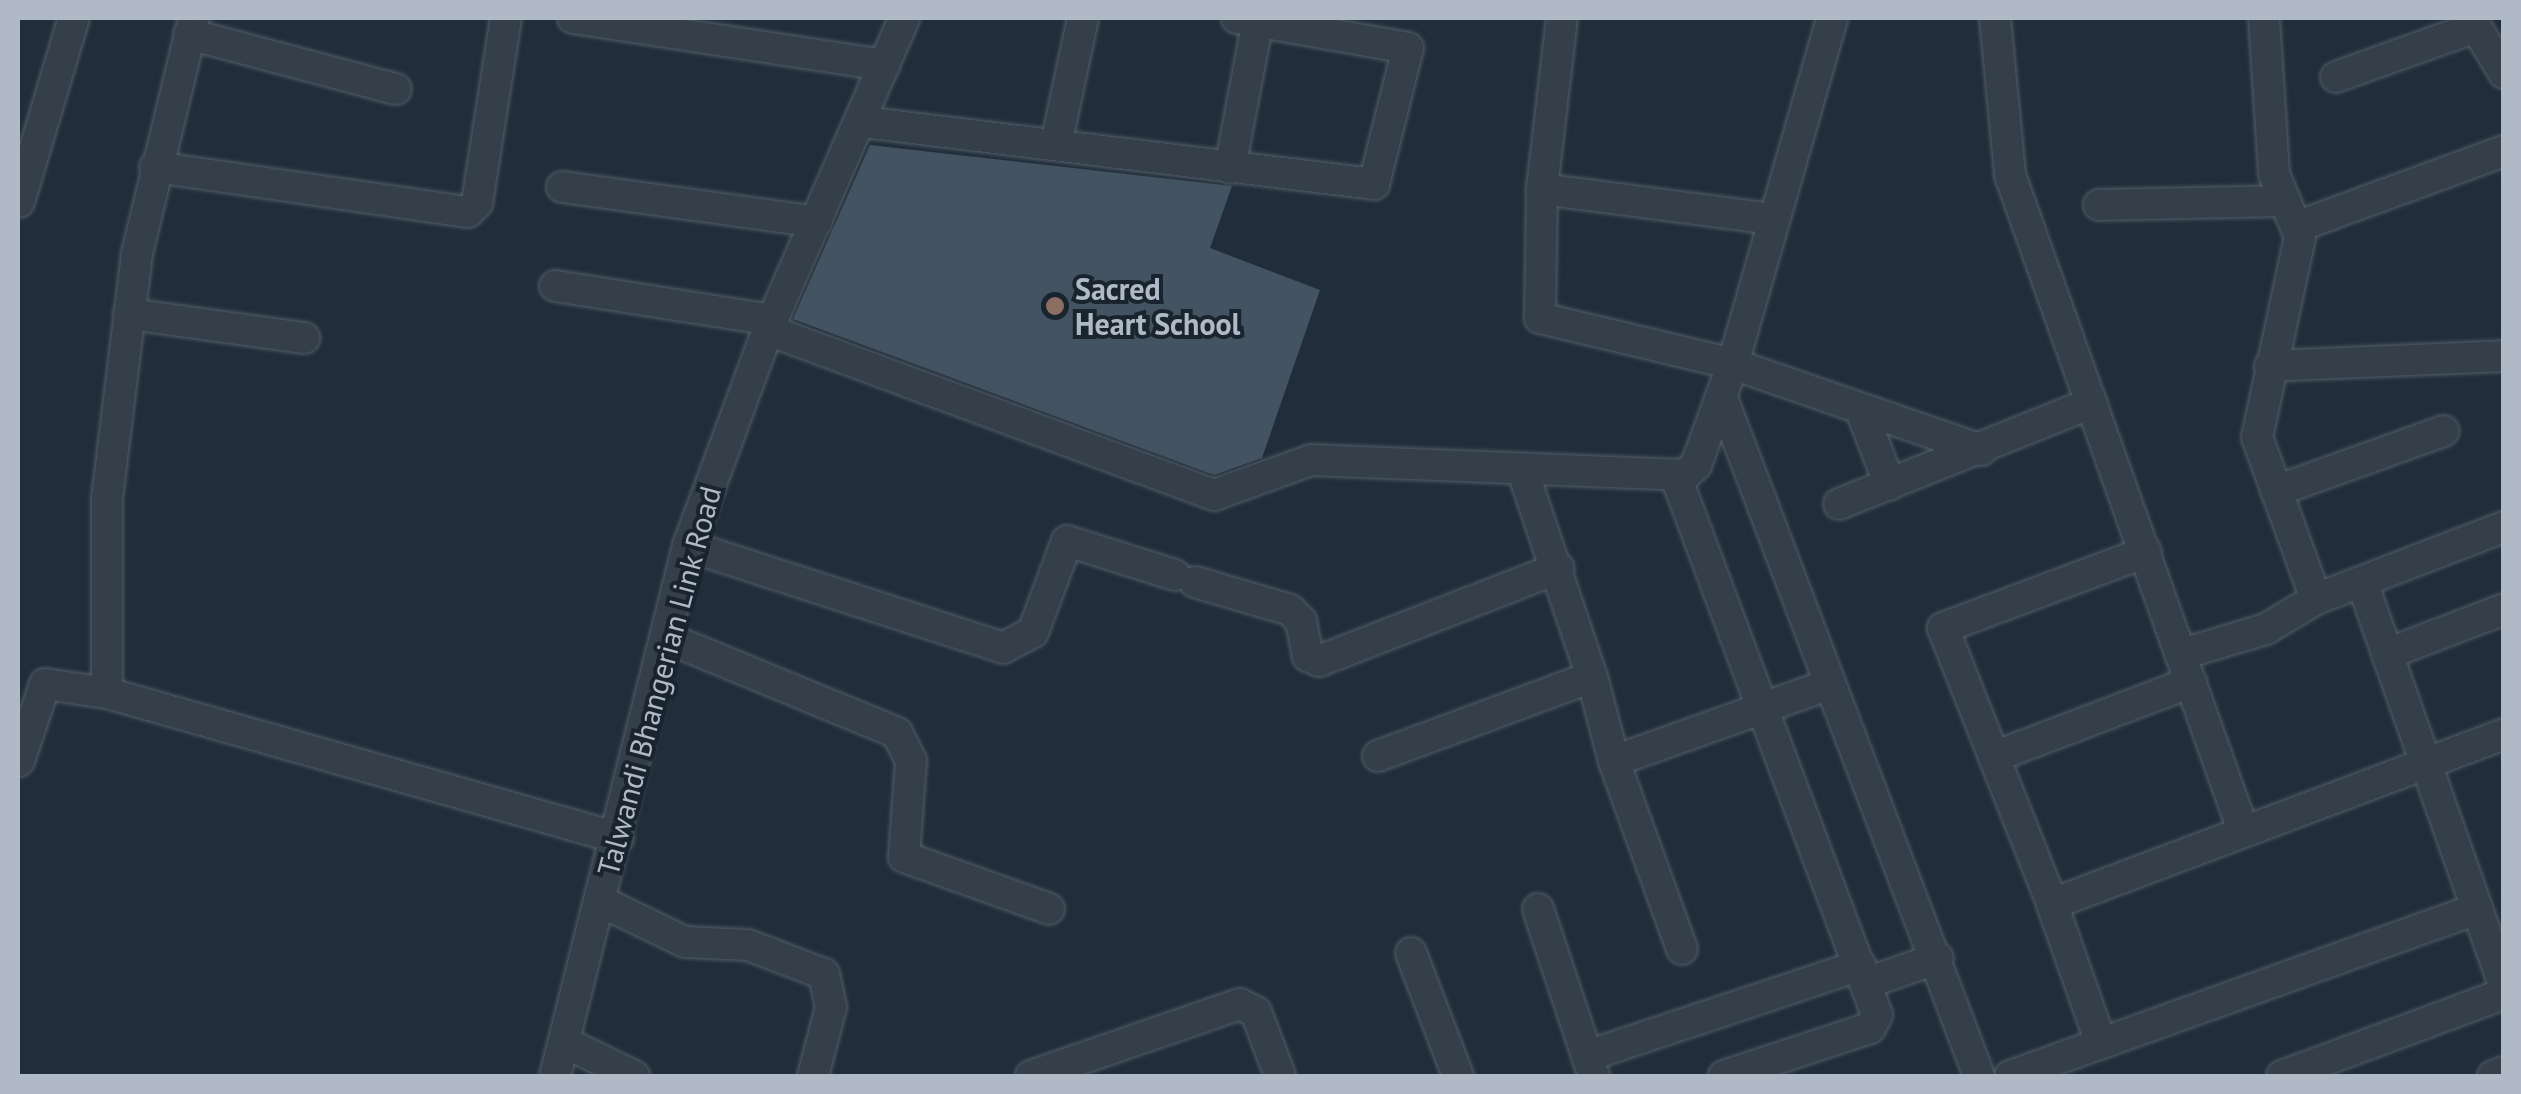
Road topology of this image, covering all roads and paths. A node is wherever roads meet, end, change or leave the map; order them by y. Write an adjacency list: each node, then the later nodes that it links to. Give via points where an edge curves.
1 (74, 18): 23 (street)
2 (506, 18): 19 (street, via 477,203 468,212)
3 (573, 18): 12 (street)
4 (904, 18): 12 (street, Talwandi Bhangerian Link Road)
5 (1083, 18): 17 (street)
6 (1562, 18): 22 (street)
7 (1832, 18): 26 (street)
8 (1994, 18): 36 (street, via 2005,158)
9 (2264, 18): 25 (street, via 2274,174)
10 (1248, 19): 20 (street); 20 (street, via 1409,52 1374,184)
11 (191, 26): 15 (street); 19 (street)
12 (884, 66): 16 (street, Talwandi Bhangerian Link Road)
13 (2504, 73): 14 (street, via 2476,26)
14 (2336, 77)
15 (396, 88)
16 (863, 122): 17 (street); 27 (street, Talwandi Bhangerian Link Road)
17 (1056, 145): 20 (street)
18 (2504, 151): 25 (street)
19 (154, 167): 29 (street)
20 (1230, 168)
21 (562, 187): 27 (street)
22 (1542, 190): 26 (street); 33 (street, via 1540,318)
23 (19, 202)
24 (2099, 205): 25 (street)
25 (2292, 213): 34 (street)
26 (1774, 219): 33 (street)
27 (817, 222): 30 (street, Talwandi Bhangerian Link Road)
28 (554, 286): 30 (street)
29 (130, 314): 31 (street); 57 (street, via 108,498)
30 (771, 325): 40 (street, via 1214,495 1300,460); 46 (street, Talwandi Bhangerian Link Road)
31 (304, 338)
32 (2504, 356): 34 (street)
33 (1733, 364): 35 (street); 37 (street)
34 (2270, 366): 43 (street, via 2257,437)
35 (1722, 398): 41 (street, via 1696,465); 56 (street)
36 (2092, 403): 39 (street); 47 (street)
37 (1861, 410): 39 (street); 42 (street)
38 (2444, 431): 43 (street)
39 (1982, 450): 42 (street)
40 (1523, 472): 41 (street); 48 (street)
41 (1676, 477): 58 (street)
42 (1890, 486): 44 (street)
43 (2276, 491): 50 (street)
44 (1839, 504)
45 (2504, 528): 49 (street)
46 (688, 546): 48 (street, via 1003,648 1033,632 1067,541 1290,610 1301,621 1308,656 1318,661); 52 (street, Talwandi Bhangerian Link Road)
47 (2146, 552): 54 (street); 61 (street, via 1943,628)
48 (1559, 568): 55 (street)
49 (2362, 582): 50 (street); 53 (street)
50 (2316, 599): 54 (street)
51 (2504, 609): 53 (street)
52 (667, 638): 66 (street, Talwandi Bhangerian Link Road); 71 (street, via 898,733 911,761 904,857)
53 (2387, 654): 64 (street)
54 (2187, 668): 61 (street); 65 (street)
55 (1592, 677): 60 (street); 63 (street)
56 (1830, 684): 58 (street); 74 (street)
57 (108, 693): 62 (street, via 46,684); 66 (street)
58 (1758, 711): 63 (street); 75 (street)
59 (2504, 734): 64 (street)
60 (1378, 756)
61 (1994, 757): 68 (street)
62 (19, 760)
63 (1614, 761): 72 (street)
64 (2425, 762): 65 (street); 70 (street)
65 (2243, 830): 68 (street)
66 (618, 838): 67 (street, Talwandi Bhangerian Link Road)
67 (602, 902): 78 (street, Talwandi Bhangerian Link Road); 84 (street, via 685,942 748,945 824,974 831,1007)
68 (2052, 904): 79 (street)
69 (1538, 909): 80 (street)
70 (2477, 909): 76 (street); 79 (street)
71 (1049, 910)
72 (1682, 949)
73 (1410, 952): 87 (street)
74 (1938, 958): 75 (street); 89 (street)
75 (1863, 974): 80 (street); 88 (street, via 1877,1015 1870,1028)
76 (2504, 986)
77 (2504, 994): 91 (street)
78 (566, 1043): 82 (street, Talwandi Bhangerian Link Road); 83 (street)
79 (2101, 1043): 90 (street)
80 (1590, 1066)
81 (2504, 1072): 92 (street)
82 (556, 1076)
83 (634, 1076)
84 (813, 1076)
85 (1031, 1076): 86 (street, via 1240,1004 1256,1012)
86 (1280, 1076)
87 (1458, 1076)
88 (1724, 1076)
89 (1979, 1076)
90 (2010, 1076)
91 (2282, 1076)
92 (2492, 1076)

